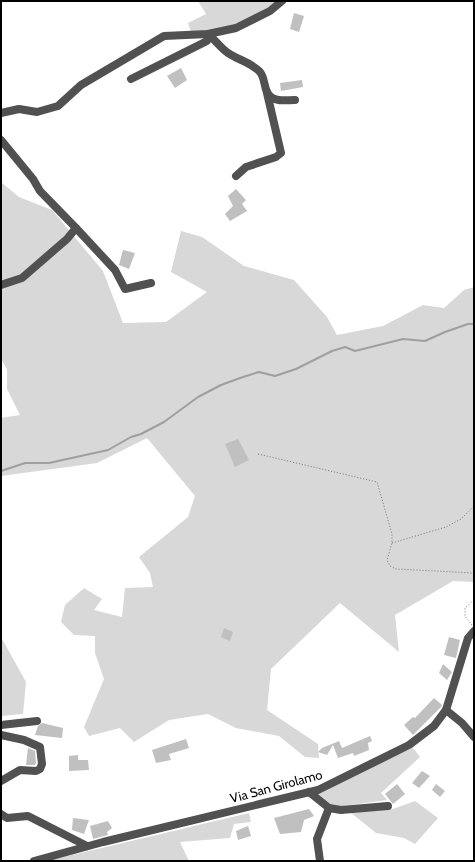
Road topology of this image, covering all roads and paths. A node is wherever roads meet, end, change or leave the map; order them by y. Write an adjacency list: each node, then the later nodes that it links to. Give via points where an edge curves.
1 (282, 1): 2 (street, via 236,28)
2 (208, 34): 3 (street, via 207,41); 4 (street, via 229,53 259,71); 6 (street, via 164,36 81,85 58,106 37,112 19,109)
3 (131, 80)
4 (267, 92): 5 (street, via 279,100); 8 (street, via 281,152 276,157 246,167)
5 (294, 100)
6 (1, 112)
7 (1, 140): 9 (street, via 40,191)
8 (236, 176)
9 (76, 228): 10 (street, via 115,270 125,289); 11 (street, via 68,239 22,278)
10 (151, 283)
11 (1, 286)
12 (258, 454): 14 (path, via 377,482)
13 (474, 506): 14 (path, via 461,519 446,527)
14 (392, 543): 15 (path, via 387,560 390,566 396,569)
15 (474, 573)
16 (474, 600): 17 (path, via 465,608 465,616)
17 (474, 626)
18 (474, 631): 19 (street, Via San Girolamo, via 468,638)
19 (446, 710): 23 (street); 25 (street, Via San Girolamo, via 434,726 409,745 318,790)
20 (37, 722): 21 (street)
21 (1, 725)
22 (1, 735): 24 (street, via 40,747 42,764 36,771 20,770)
23 (474, 737)
24 (1, 780)
25 (309, 792): 27 (street); 29 (street, Via San Girolamo)
26 (388, 806): 27 (street, via 341,810)
27 (329, 808): 31 (street, via 317,839)
28 (1, 814): 29 (street, via 7,818 28,816)
29 (87, 846): 30 (street, Via San Girolamo)
30 (34, 861)
31 (320, 861)

